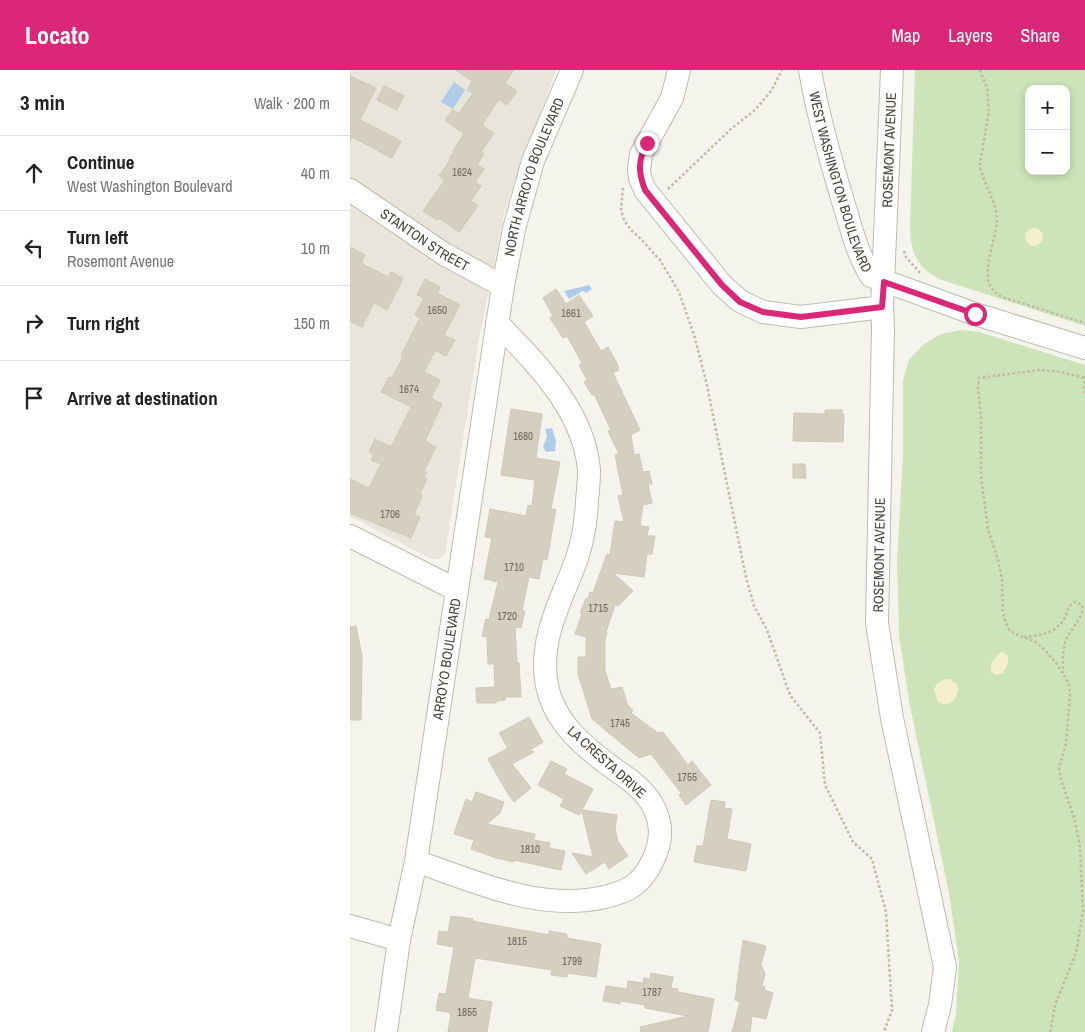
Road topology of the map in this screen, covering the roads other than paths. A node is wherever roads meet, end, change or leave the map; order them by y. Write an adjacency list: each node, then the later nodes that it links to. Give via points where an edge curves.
1 (572, 70): 7 (street, NORTH ARROYO BOULEVARD, via 533,161)
2 (679, 70): 8 (street, via 672,98 642,154 640,178 645,190 722,285 740,302 763,312 801,317)
3 (810, 70): 6 (street, WEST WASHINGTON BOULEVARD, via 834,171 858,247 871,276)
4 (892, 70): 6 (street, ROSEMONT AVENUE)
5 (350, 190): 7 (street, STANTON STREET, via 444,254)
6 (884, 282): 8 (street, ROSEMONT AVENUE); 10 (street, WEST WASHINGTON BOULEVARD)
7 (502, 286): 9 (street, ARROYO BOULEVARD)
8 (882, 307): 17 (street, ROSEMONT AVENUE, via 877,622 892,718 945,967)
9 (497, 323): 12 (street, ARROYO BOULEVARD); 13 (street, LA CRESTA DRIVE, via 549,380 571,414 583,442 588,470 584,537 546,642 544,663 551,703 578,741 636,784 651,802 659,818 660,835 656,854 637,884 623,892 578,901 518,894)
10 (1085, 348)
11 (350, 536): 12 (street)
12 (458, 590): 13 (street, ARROYO BOULEVARD)
13 (416, 861): 15 (street, ARROYO BOULEVARD)
14 (350, 926): 15 (street)
15 (399, 940): 16 (street, ARROYO BOULEVARD)
16 (386, 1032)
17 (933, 1032)

